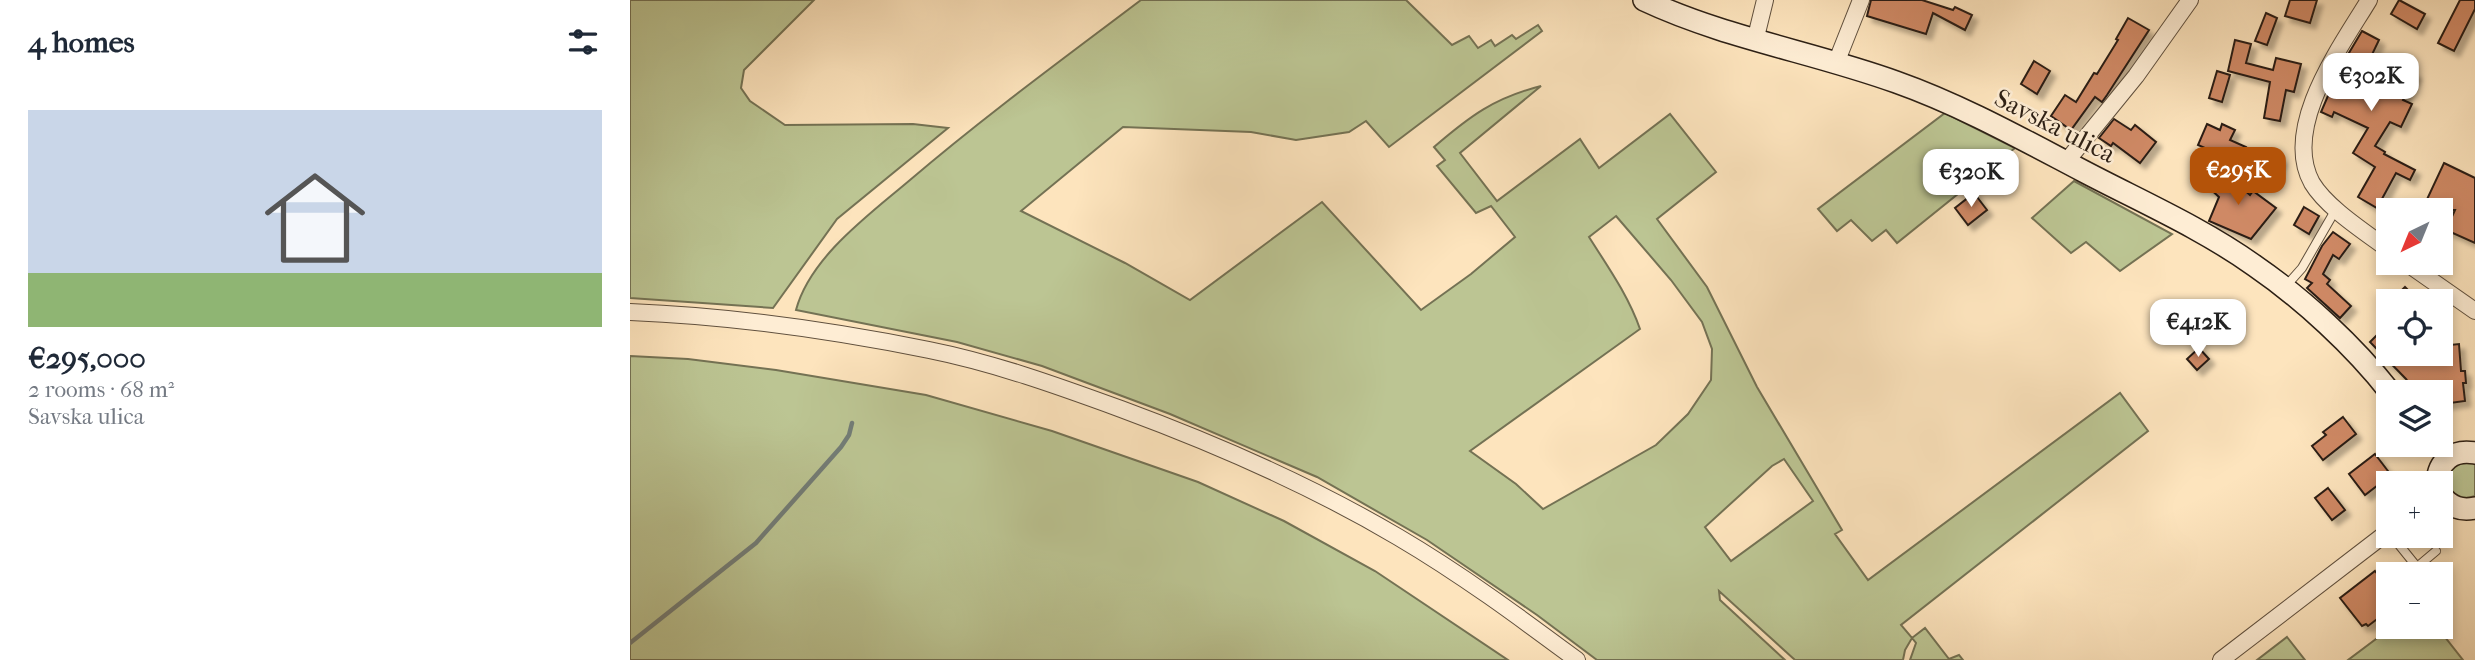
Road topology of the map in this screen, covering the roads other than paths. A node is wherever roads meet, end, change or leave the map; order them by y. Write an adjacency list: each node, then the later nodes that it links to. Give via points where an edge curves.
1 (1645, 0): 6 (street, Savska ulica)
2 (1765, 0): 6 (street)
3 (1861, 0): 7 (street)
4 (2190, 0): 8 (street)
5 (2369, 0): 9 (street, via 2325,71 2306,131 2306,167 2312,182)
6 (1755, 41): 7 (street, Savska ulica)
7 (1836, 63): 8 (street, Savska ulica, via 1931,96)
8 (2066, 162): 12 (street, Savska ulica, via 2217,242)
9 (2336, 209): 10 (street); 12 (lane, via 2302,268)
10 (2376, 240)
11 (2424, 275): 13 (street)
12 (2284, 288): 15 (street, Savska ulica)
13 (2475, 311)
14 (630, 312): 23 (street, via 772,323 931,350 1070,390 1197,437 1330,500 1399,537)
15 (2379, 380)
16 (2453, 452): 17 (street)
17 (2475, 453)
18 (2453, 506): 19 (street)
19 (2475, 508)
20 (2376, 543): 24 (street)
21 (2401, 548): 22 (lane, via 2417,567)
22 (2436, 551)
23 (1577, 660)
24 (2221, 660)

